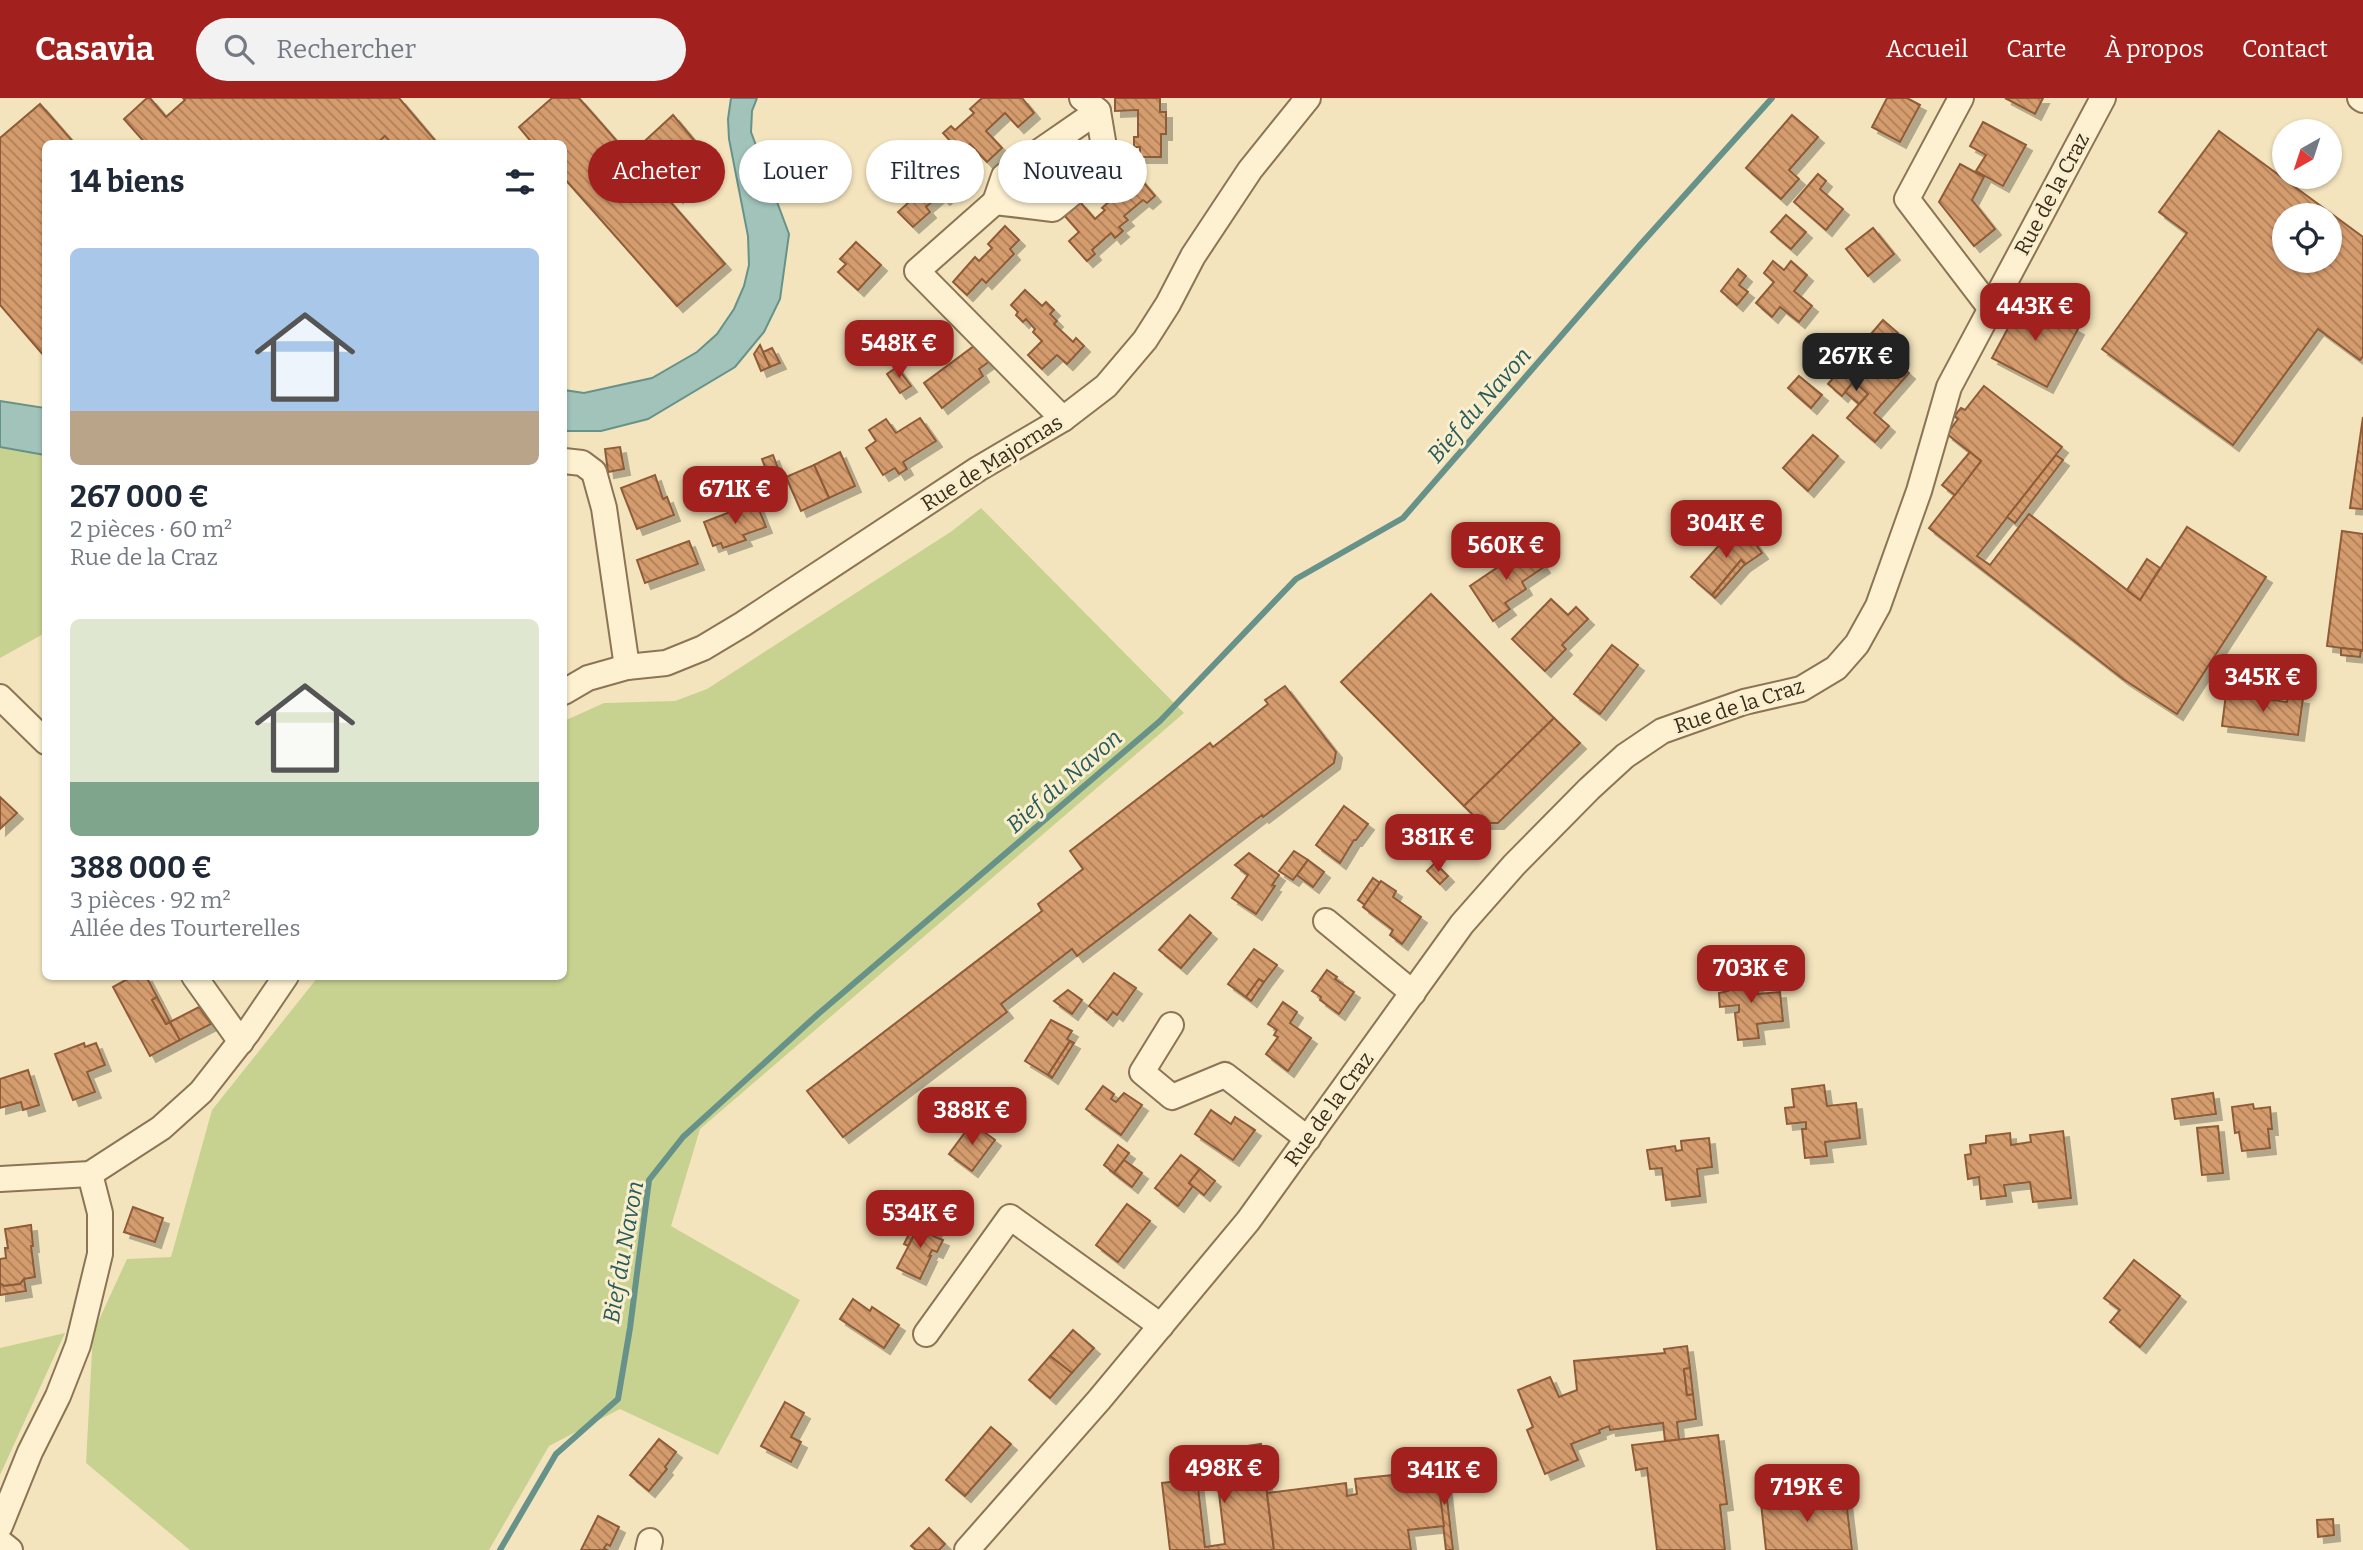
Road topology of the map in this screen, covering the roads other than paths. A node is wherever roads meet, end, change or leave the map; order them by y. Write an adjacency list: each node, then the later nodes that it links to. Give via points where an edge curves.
1 (1308, 98): 7 (street, Rue de Majornas, via 1250,170 1145,340 1106,386)
2 (1961, 98): 6 (street, via 1907,199)
3 (2103, 98): 6 (street, Rue de la Craz)
4 (1090, 105): 5 (street, via 1004,176); 5 (street, via 1107,165 1052,209)
5 (995, 202): 7 (street, via 917,271)
6 (1991, 309): 16 (street, Rue de la Craz, via 1949,387 1919,491 1878,606 1857,644 1836,668 1801,689 1701,716 1662,731 1625,756 1542,836 1462,923)
7 (1063, 419): 9 (street, Rue de Majornas, via 703,648 666,663)
8 (567, 461): 9 (street, via 582,463 594,472 604,508)
9 (627, 667): 10 (street, Rue de Majornas, via 589,678)
10 (567, 690)
11 (0, 696): 12 (street)
12 (42, 738)
13 (1326, 921): 16 (street)
14 (197, 980): 18 (street)
15 (283, 980): 18 (street)
16 (1413, 993): 19 (street, Rue de la Craz)
17 (1171, 1025): 19 (street, via 1142,1072 1172,1097 1225,1075)
18 (241, 1042): 20 (street, via 201,1091 161,1128)
19 (1308, 1139): 22 (street, Rue de la Craz, via 1248,1221)
20 (90, 1174): 21 (street); 24 (street, via 100,1213 100,1254 78,1345)
21 (0, 1179)
22 (1161, 1326): 23 (street, via 1010,1217); 27 (street, Rue de la Craz)
23 (926, 1334)
24 (0, 1526)
25 (0, 1542): 26 (street)
26 (10, 1550)
27 (967, 1550)

